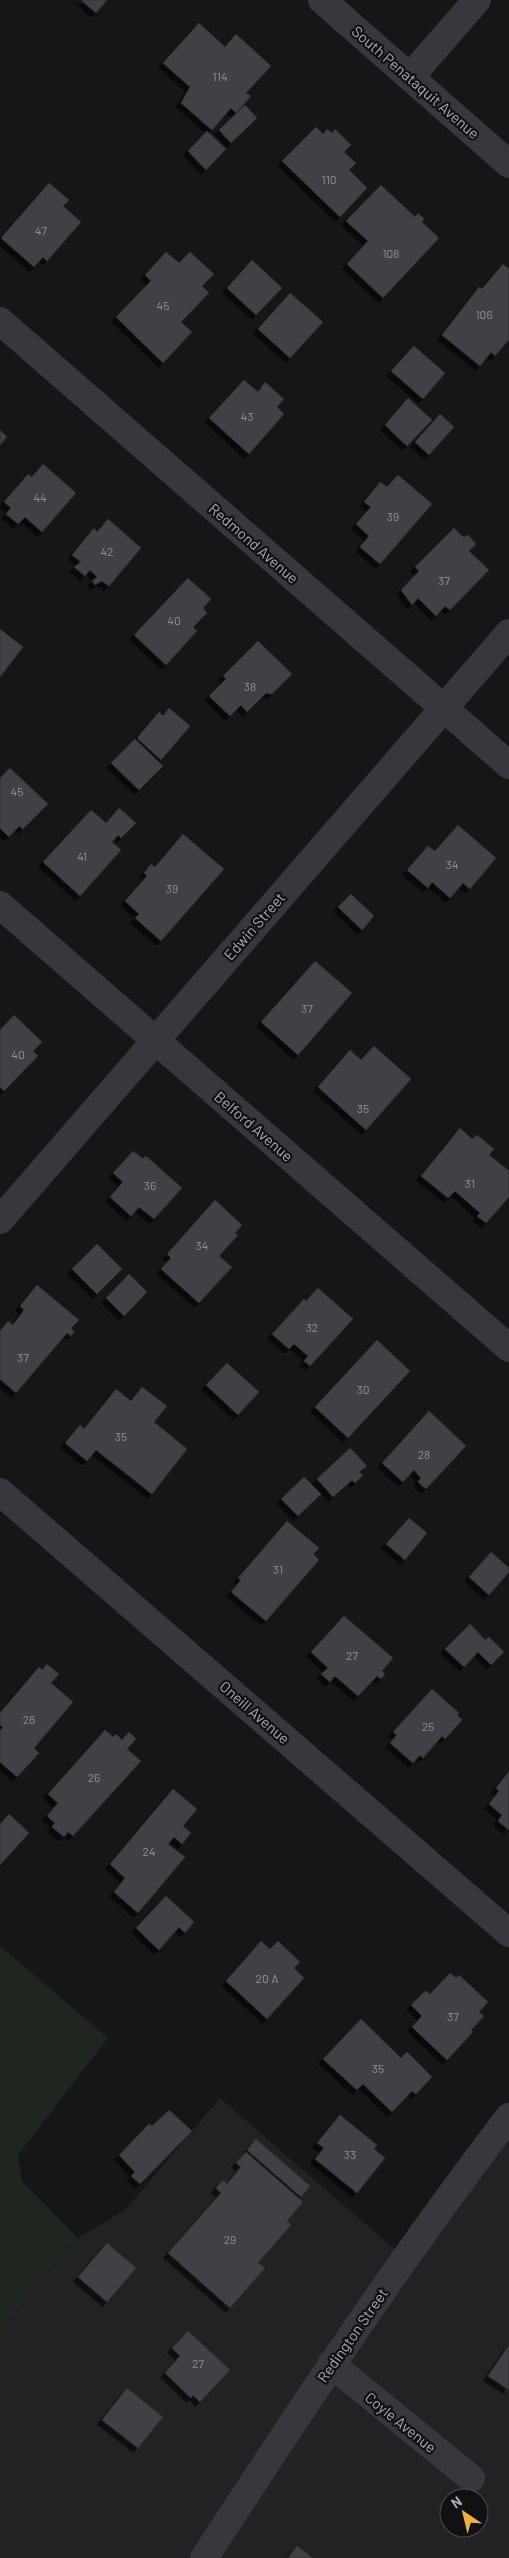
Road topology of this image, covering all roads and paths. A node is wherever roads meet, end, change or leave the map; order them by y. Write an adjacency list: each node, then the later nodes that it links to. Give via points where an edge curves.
1 (322, 0): 3 (street, South Penataquit Avenue)
2 (477, 0): 3 (street)
3 (410, 76): 4 (street, South Penataquit Avenue)
4 (509, 164)
5 (0, 321): 7 (street, Redmond Avenue)
6 (509, 633): 7 (street, Edwin Street)
7 (444, 708): 8 (street, Redmond Avenue); 10 (street, Edwin Street)
8 (509, 765)
9 (0, 905): 10 (street, Belford Avenue)
10 (155, 1040): 11 (street, Edwin Street); 12 (street, Belford Avenue)
11 (0, 1220)
12 (509, 1348)
13 (0, 1492): 14 (street, Oneill Avenue)
14 (509, 1933)
15 (509, 2117): 16 (street, Redington Street)
16 (331, 2364): 17 (street, Coyle Avenue); 18 (street, Redington Street)
17 (471, 2478)
18 (204, 2558)

